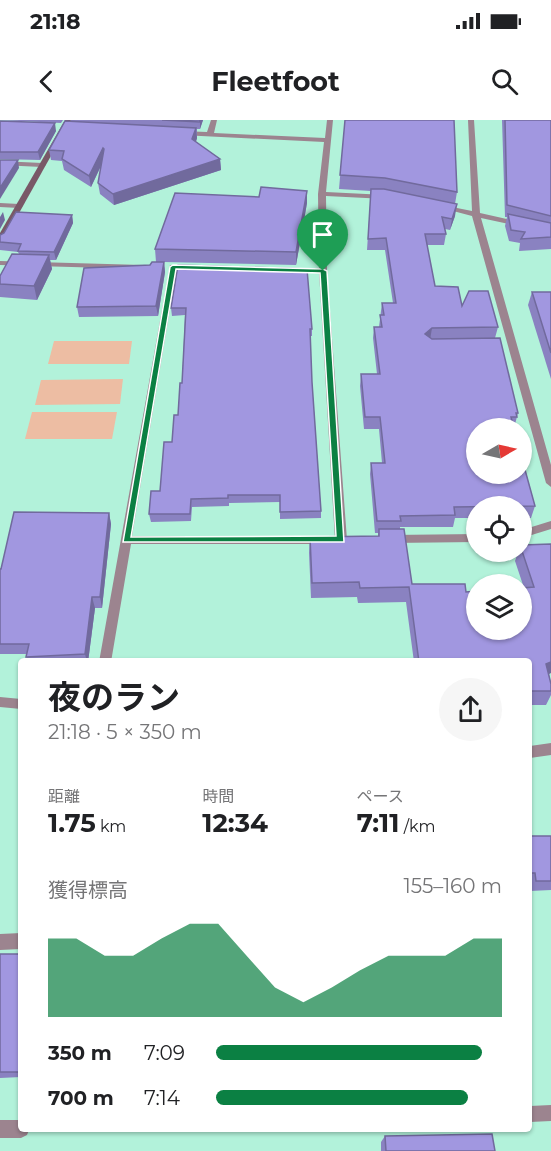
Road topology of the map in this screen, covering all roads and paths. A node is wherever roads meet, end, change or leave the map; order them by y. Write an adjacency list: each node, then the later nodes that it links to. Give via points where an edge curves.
1 (214, 120): 8 (street)
2 (330, 120): 9 (street)
3 (471, 120): 17 (street)
4 (66, 123): 5 (street); 6 (street); 11 (street)
5 (53, 126)
6 (75, 128)
7 (176, 132): 8 (street)
8 (210, 134): 9 (street)
9 (327, 140): 12 (street)
10 (0, 163): 11 (street)
11 (42, 165): 16 (street)
12 (322, 195): 13 (street); 26 (street)
13 (393, 198)
14 (0, 206): 16 (street)
15 (435, 206): 17 (street)
16 (20, 207): 19 (street)
17 (476, 215): 18 (street); 27 (street)
18 (551, 231)
19 (0, 240)
20 (0, 263): 21 (street)
21 (150, 267)
22 (162, 267): 23 (street)
23 (173, 267): 24 (street); 34 (street)
24 (185, 267)
25 (312, 271): 26 (street)
26 (323, 271): 34 (street, via 346,540)
27 (512, 344): 28 (street); 29 (street)
28 (500, 345)
29 (551, 483)
30 (551, 525): 31 (street)
31 (532, 531)
32 (466, 538): 33 (street)
33 (375, 539)
34 (126, 540): 35 (street)
35 (106, 658)
36 (0, 702): 37 (street)
37 (18, 704)
38 (551, 749): 39 (street)
39 (532, 753)
40 (18, 941): 41 (street)
41 (0, 942)
42 (551, 1113): 43 (street)
43 (532, 1114)
44 (18, 1129): 45 (street)
45 (0, 1130)

